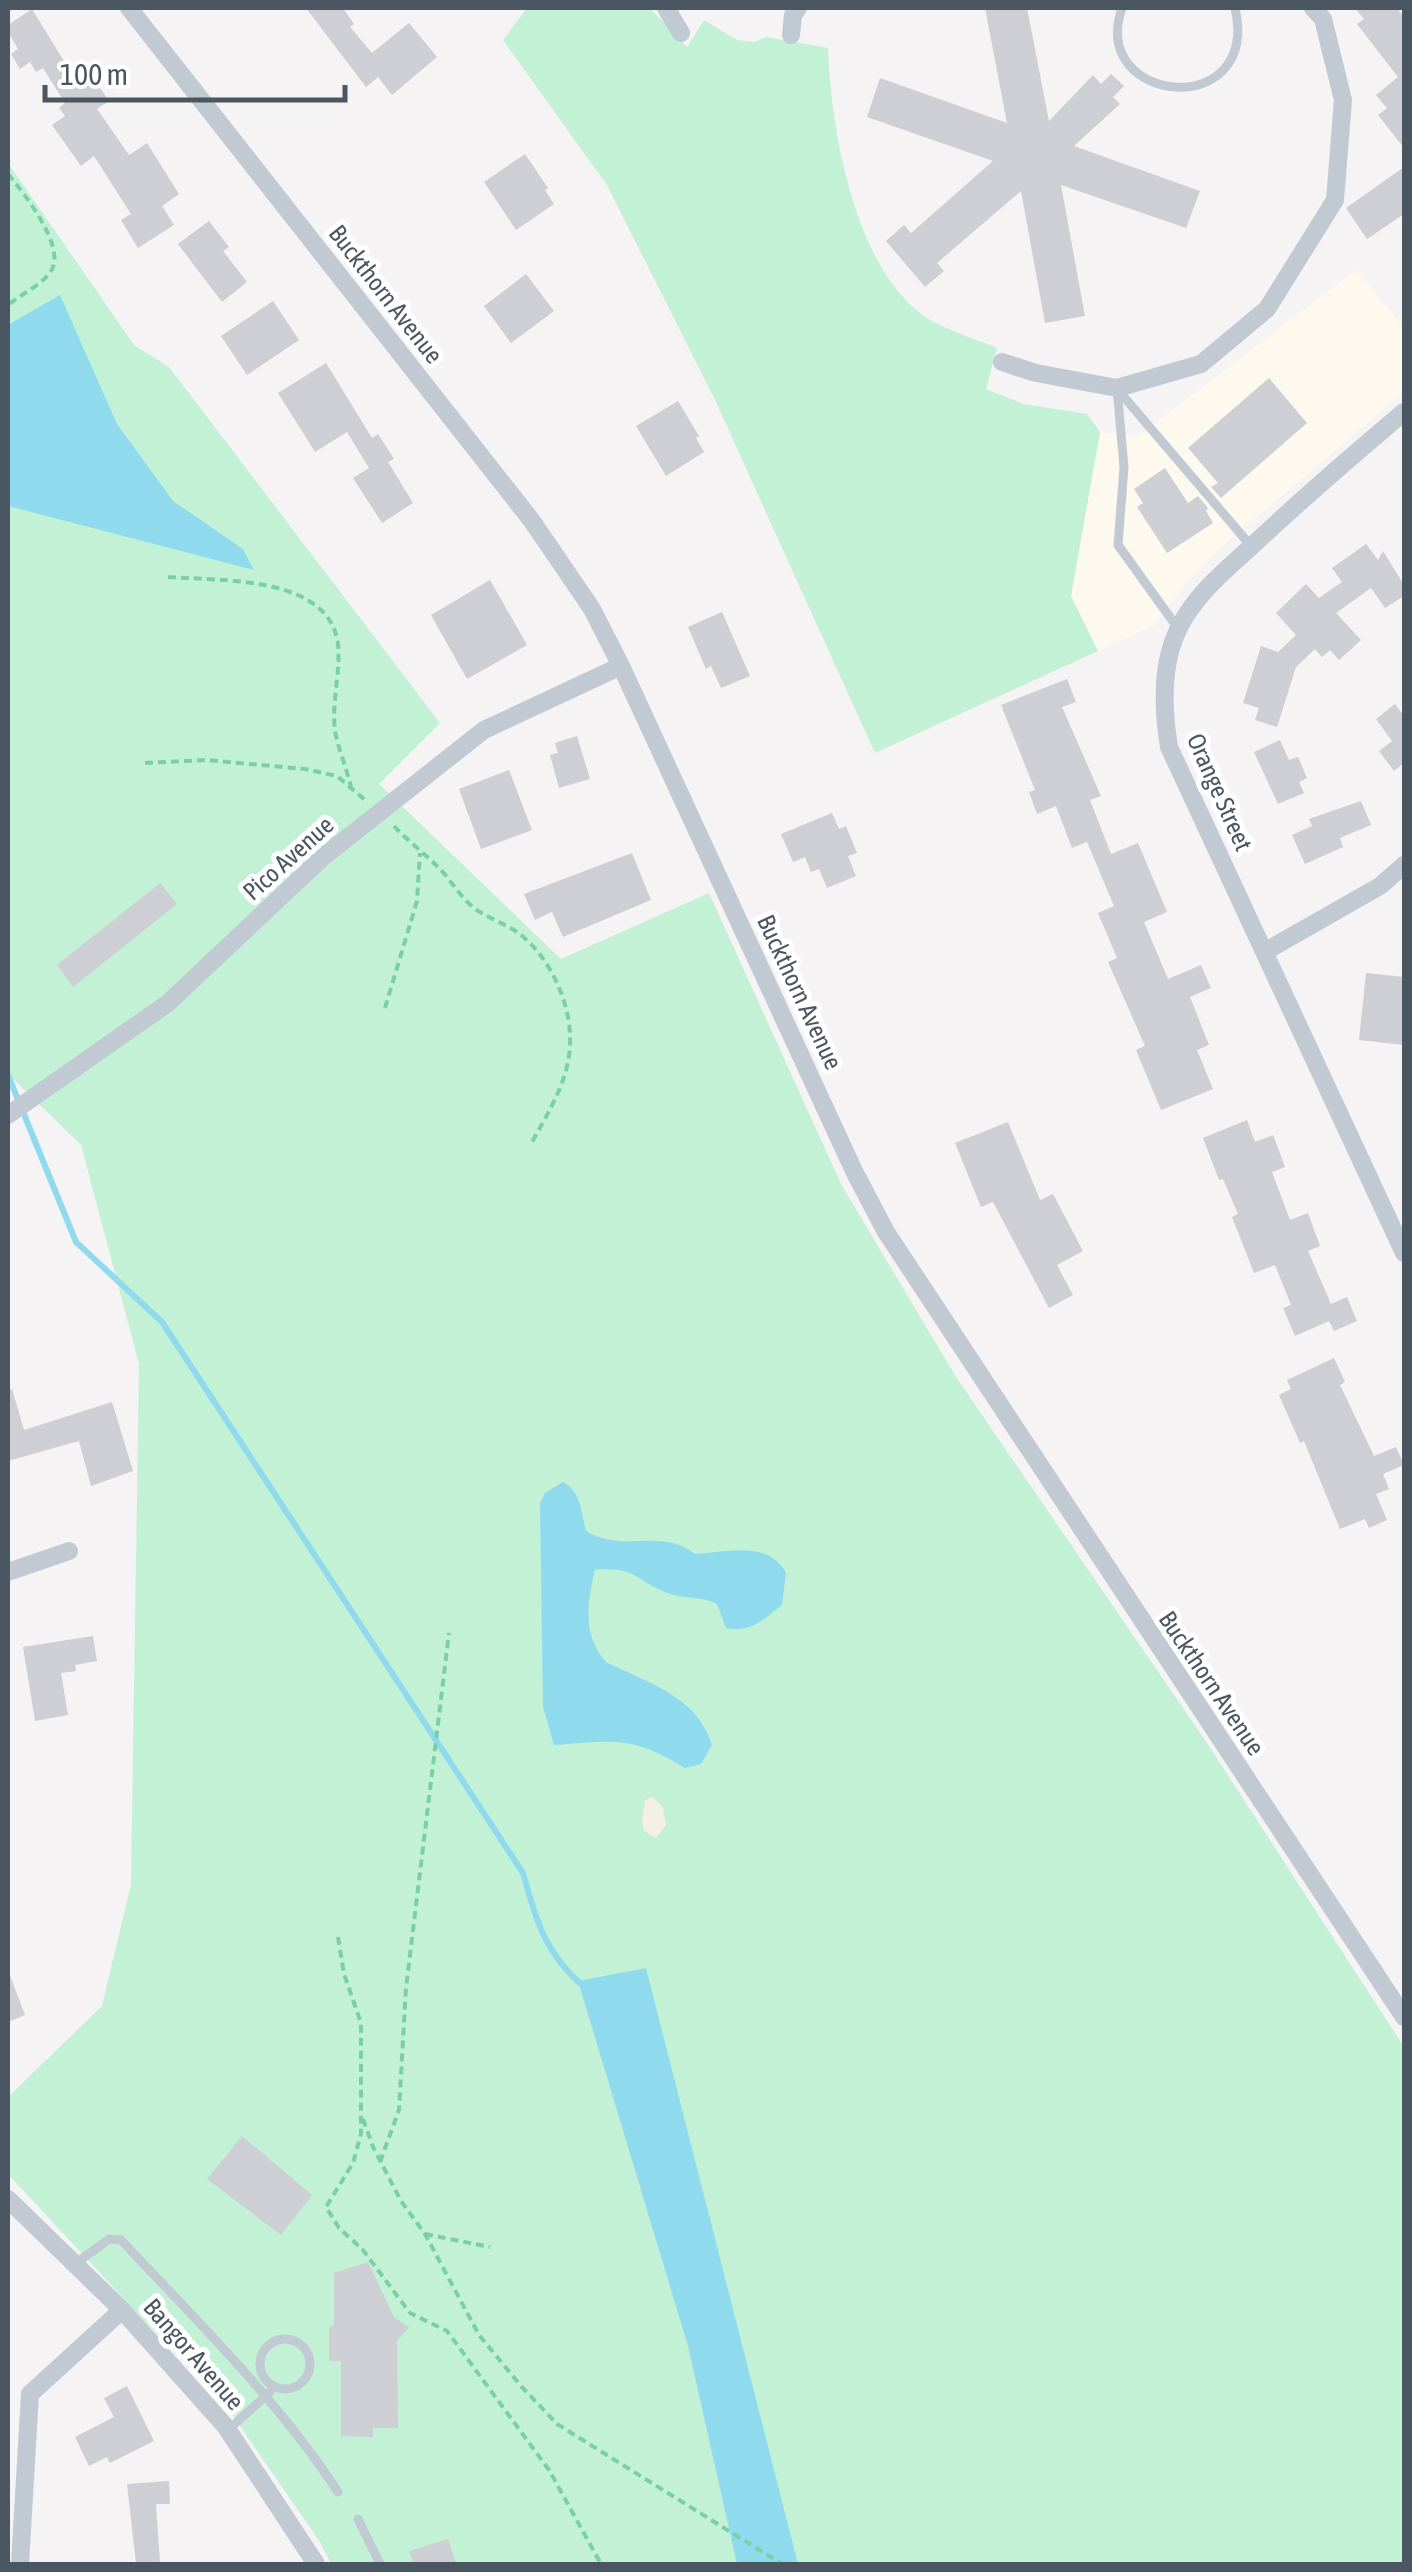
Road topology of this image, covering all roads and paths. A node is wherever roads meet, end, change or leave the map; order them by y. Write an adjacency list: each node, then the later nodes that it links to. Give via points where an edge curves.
1 (128, 8): 17 (street, Buckthorn Avenue, via 532,520)
2 (666, 8): 7 (street)
3 (798, 8): 8 (street)
4 (1122, 8): 5 (lane, via 1118,39 1125,58 1146,80 1175,90 1204,83 1228,64 1240,26)
5 (1236, 8)
6 (1313, 8): 12 (street, via 1324,19 1343,100 1335,200 1266,310 1201,364)
7 (682, 33)
8 (791, 35)
9 (8, 174): 10 (path, via 44,226 56,259 51,273)
10 (8, 304)
11 (1002, 362): 12 (street)
12 (1116, 388): 14 (lane); 16 (lane, via 1124,467 1118,545)
13 (1404, 412): 14 (street, Orange Street)
14 (1251, 546): 16 (street, Orange Street, via 1202,592)
15 (168, 577): 19 (path, via 280,590 308,597 324,610 338,646 336,734)
16 (1179, 630): 23 (street, Orange Street, via 1163,713 1168,746)
17 (621, 666): 20 (street, Pico Avenue, via 484,730); 32 (street, Buckthorn Avenue, via 886,1232)
18 (146, 763): 19 (path, via 241,762 337,776)
19 (351, 788): 20 (path)
20 (380, 812): 21 (path); 25 (street, Pico Avenue, via 168,1003)
21 (420, 853): 24 (path, via 418,901); 26 (path, via 473,908 528,942 558,984 571,1053)
22 (1404, 865): 23 (street, via 1380,886)
23 (1266, 951): 27 (street, Orange Street)
24 (385, 1008)
25 (8, 1115)
26 (532, 1142)
27 (1404, 1253)
28 (70, 1552): 29 (street)
29 (8, 1572)
30 (450, 1633): 34 (path, via 406,1988 398,2110)
31 (338, 1937): 33 (path, via 360,2023)
32 (1404, 2017)
33 (361, 2114): 34 (path); 48 (path, via 353,2163 326,2207 410,2313 447,2331 549,2470)
34 (380, 2162): 36 (path)
35 (8, 2198): 38 (street, Bangor Avenue)
36 (426, 2234): 37 (path); 49 (path, via 479,2335 558,2424)
37 (490, 2247)
38 (75, 2264): 39 (street, Bangor Avenue); 41 (lane, via 109,2240 121,2240)
39 (122, 2310): 42 (street, Bangor Avenue); 45 (street, via 30,2394)
40 (276, 2387): 40 (lane, via 291,2388 308,2374 310,2358 294,2340 270,2344 261,2358 263,2376); 41 (lane)
41 (266, 2395): 42 (lane); 43 (lane)
42 (228, 2430): 46 (street, Bangor Avenue)
43 (338, 2492)
44 (358, 2520): 47 (lane)
45 (20, 2564)
46 (316, 2564)
47 (380, 2564)
48 (602, 2564)
49 (782, 2564)

